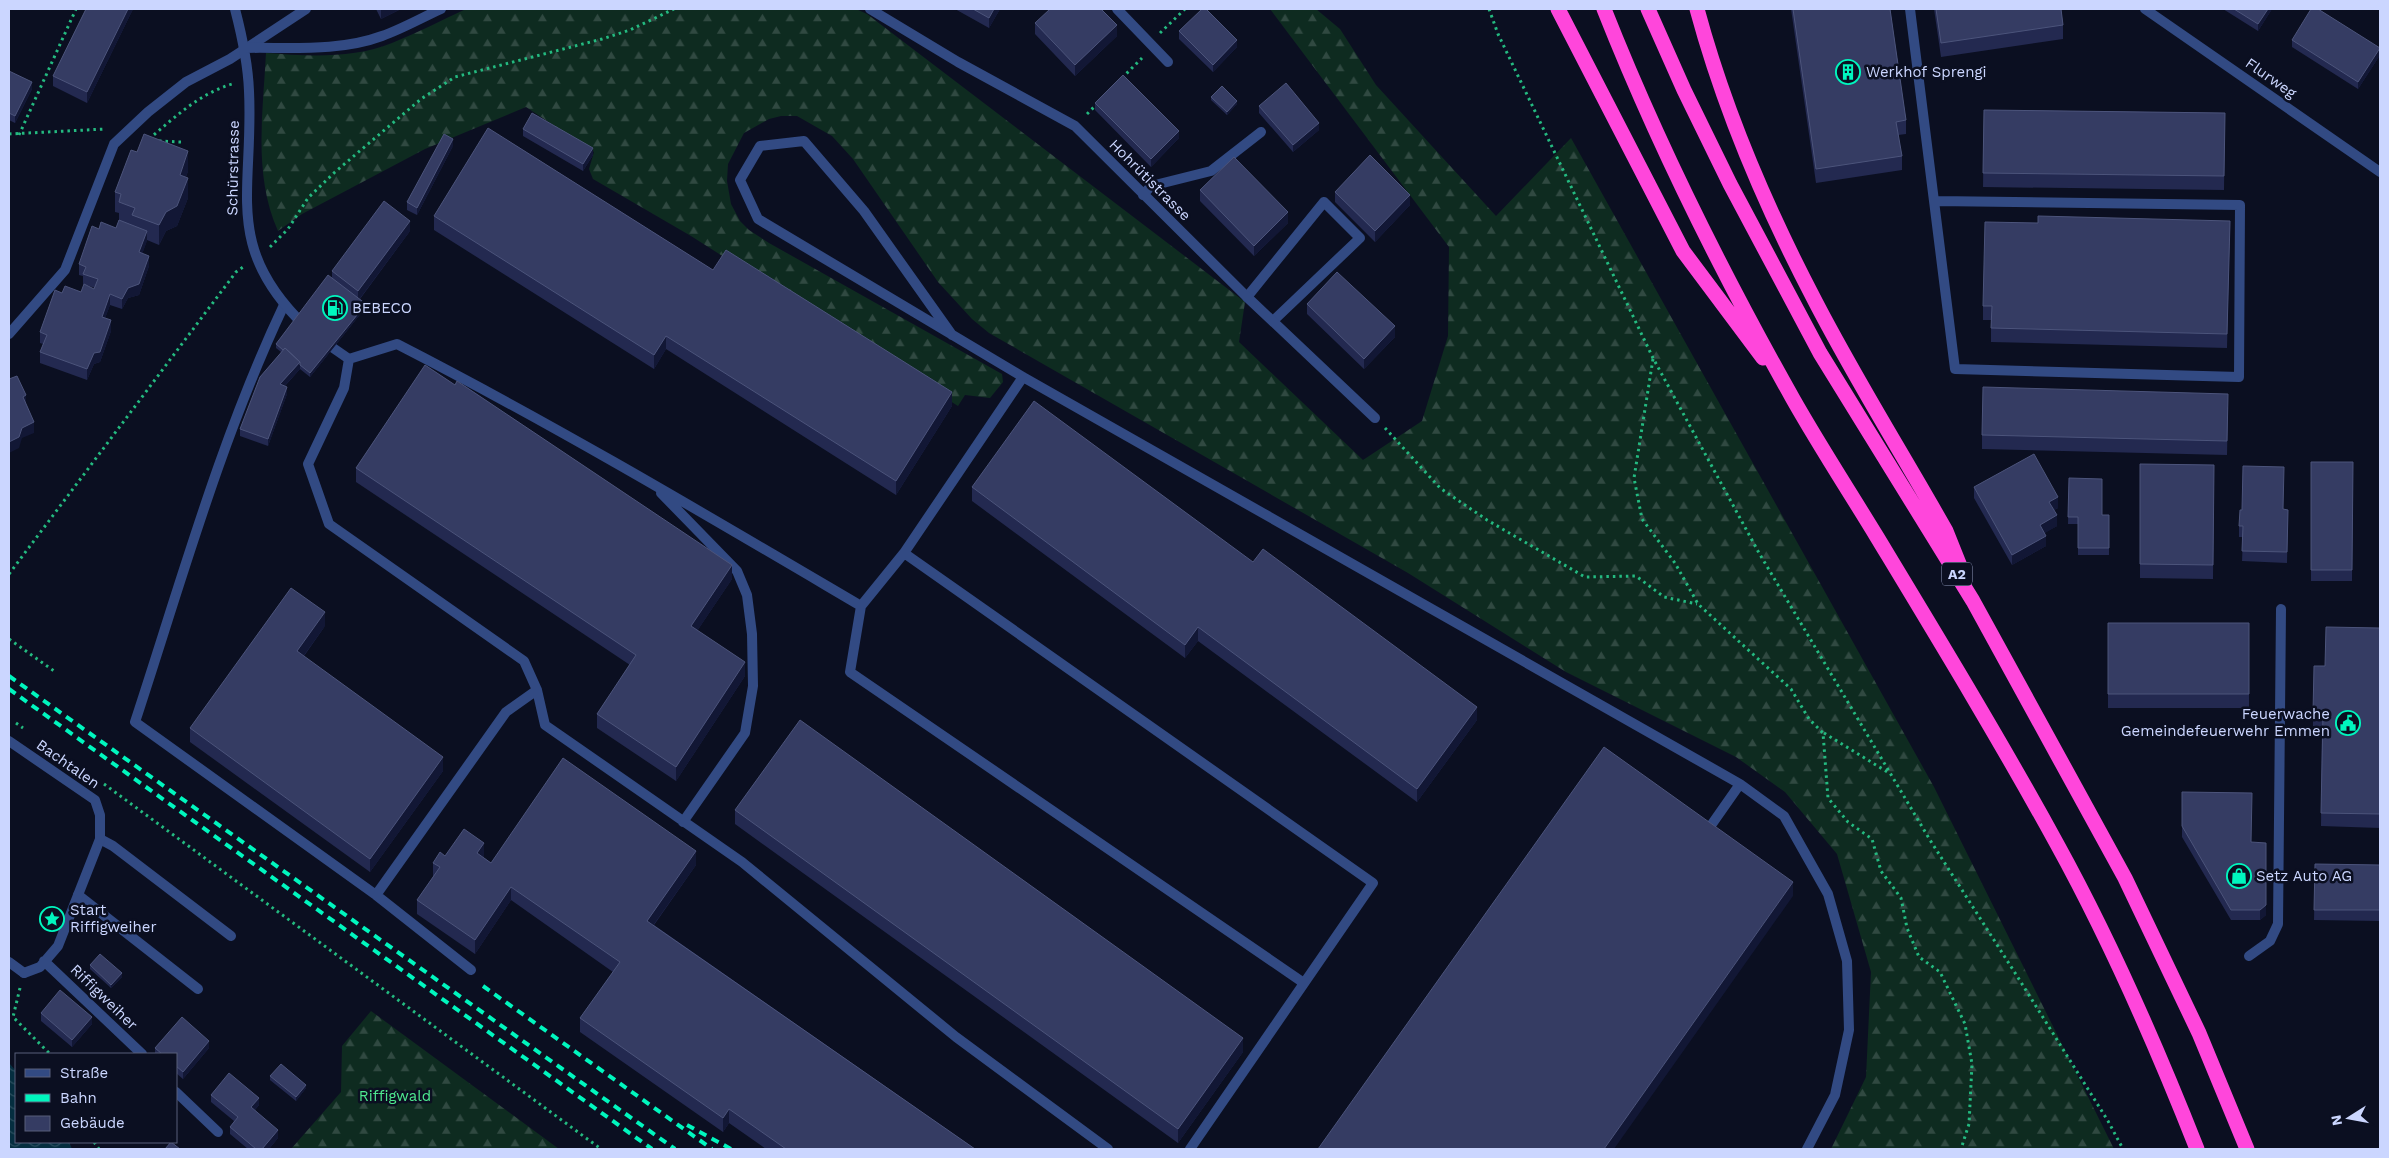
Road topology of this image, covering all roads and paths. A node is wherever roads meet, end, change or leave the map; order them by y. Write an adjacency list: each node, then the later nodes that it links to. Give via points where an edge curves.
1 (76, 9): 26 (path)
2 (235, 9): 17 (street, Schürstrasse)
3 (306, 9): 17 (street)
4 (441, 9): 17 (street, via 381,36 355,43)
5 (674, 9): 31 (path, via 602,39 455,76 422,99 335,172 308,198)
6 (870, 9): 22 (street, Hohrütistrasse)
7 (1116, 9): 16 (street)
8 (1185, 9): 16 (path)
9 (1489, 9): 38 (path)
10 (1558, 9): 41 (highway, via 1683,251)
11 (1604, 9): 41 (highway, via 1636,88 1705,235)
12 (1648, 9): 46 (highway, A2, via 1730,184 1820,353)
13 (1697, 9): 46 (highway, via 1735,126 1782,237 1946,531)
14 (1910, 9): 30 (street)
15 (2145, 9): 28 (street, Flurweg)
16 (1152, 45): 18 (street); 19 (path)
17 (244, 48): 20 (street, Schürstrasse); 23 (street, via 186,82)
18 (1168, 62)
19 (1120, 80)
20 (248, 81): 27 (path, via 217,88 183,110 149,139); 32 (street, Schürstrasse, via 246,202 249,232)
21 (1101, 100): 22 (path)
22 (1075, 126): 29 (street, Hohrütistrasse)
23 (130, 128): 26 (path); 36 (street, via 114,144 64,270)
24 (1261, 132): 29 (street, via 1211,171 1151,186)
25 (9, 134): 26 (path)
26 (19, 135)
27 (181, 142)
28 (2380, 172)
29 (1144, 195): 33 (street, Hohrütistrasse)
30 (1936, 201): 30 (street, via 1956,369 2239,377 2240,205)
31 (281, 236)
32 (258, 259): 34 (street, Schürstrasse, via 266,279); 45 (path, via 236,272)
33 (1247, 297): 35 (street, Hohrütistrasse); 35 (street, via 1324,202 1360,238)
34 (284, 305): 39 (street, Schürstrasse, via 316,336); 62 (street, via 258,360 211,488 136,722)
35 (1273, 321): 42 (street, Hohrütistrasse)
36 (9, 334)
37 (952, 335): 37 (street, via 758,219 740,180 760,146 804,141 864,211); 40 (street)
38 (1653, 358): 47 (path, via 1634,478 1642,519 1676,563); 55 (path, via 1759,553)
39 (349, 359): 43 (street, via 397,344); 52 (street, via 344,388 308,464 329,524 524,660)
40 (1023, 377): 44 (street); 57 (street)
41 (1794, 400): 81 (highway, via 1953,663 2058,845 2106,939)
42 (1375, 418): 47 (path, via 1440,488 1487,520 1585,577 1636,576 1664,597)
43 (652, 483): 48 (street); 58 (street, via 737,571 747,595 752,634 753,686 745,733)
44 (904, 553): 48 (street); 69 (street, via 1373,883)
45 (9, 574)
46 (1973, 601): 82 (highway, A2, via 2126,878 2199,1033)
47 (1698, 604): 53 (path, via 1791,689 1809,718)
48 (861, 606): 69 (street, via 850,672)
49 (2281, 609): 64 (street, via 2278,924 2270,941)
50 (9, 639): 51 (path)
51 (54, 671)
52 (537, 690): 58 (street, via 545,725); 62 (street, via 506,712)
53 (1823, 732): 55 (path); 79 (path, via 1828,798 1848,822 1872,839 1880,871 1901,898 1907,928 1919,957 1940,972 1965,1024 1972,1064 1970,1124)
54 (9, 741): 59 (street, Bachtalen, via 95,800 100,815)
55 (1889, 772): 80 (path)
56 (98, 780): 75 (path)
57 (1740, 784): 60 (street); 78 (street, via 1784,816 1828,894 1847,961 1850,1030 1835,1095)
58 (684, 822): 76 (street, via 742,862 956,1038)
59 (100, 839): 61 (street, Bachtalen); 63 (street)
60 (1697, 846)
61 (78, 895): 65 (street, Bachtalen, via 58,946); 70 (street)
62 (376, 895): 67 (street)
63 (230, 936)
64 (2250, 956)
65 (44, 961): 68 (street, Bachtalen, via 40,967); 72 (street, Riffigweiher)
66 (9, 962): 68 (street)
67 (471, 970)
68 (24, 973): 71 (path, via 13,1017)
69 (1304, 984): 77 (street)
70 (198, 989)
71 (49, 1053)
72 (141, 1053)
73 (178, 1094): 74 (street)
74 (218, 1132)
75 (601, 1149)
76 (1108, 1149)
77 (1190, 1149)
78 (1807, 1149)
79 (1961, 1149)
80 (2123, 1149)
81 (2197, 1149)
82 (2247, 1149)

